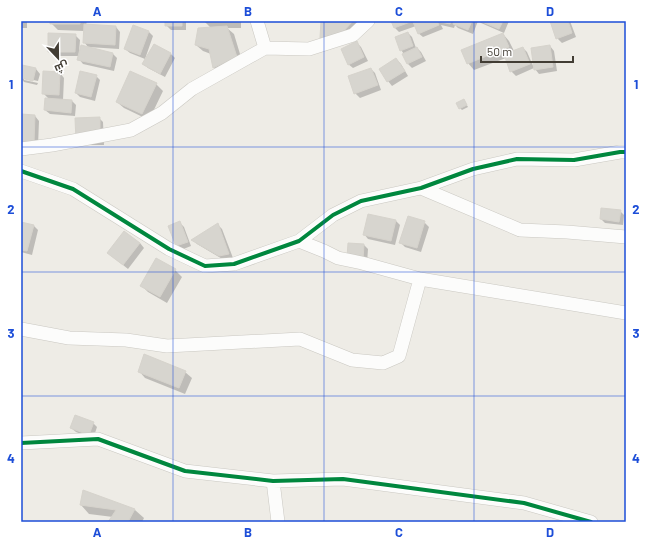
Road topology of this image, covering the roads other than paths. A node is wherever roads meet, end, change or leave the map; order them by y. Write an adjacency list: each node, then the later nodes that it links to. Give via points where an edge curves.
1 (257, 21): 3 (street)
2 (368, 21): 3 (street, via 353,35 308,49)
3 (265, 48): 4 (street, via 192,90 162,113 131,130)
4 (21, 149)
5 (626, 152): 7 (street, via 574,160 517,159 473,169)
6 (21, 171): 9 (street, via 73,189 170,249 205,266 234,264)
7 (421, 188): 8 (street, via 520,230); 9 (street, via 361,201 333,215)
8 (626, 237)
9 (299, 241): 10 (street, via 338,258)
10 (420, 279): 11 (street); 12 (street, via 399,356 382,363 352,360 300,339 167,346 126,340 69,338)
11 (626, 313)
12 (21, 329)
13 (21, 443): 14 (street, via 98,439 184,471)
14 (273, 481): 15 (street); 16 (street, via 351,480 524,503)
15 (278, 522)
16 (591, 522)

